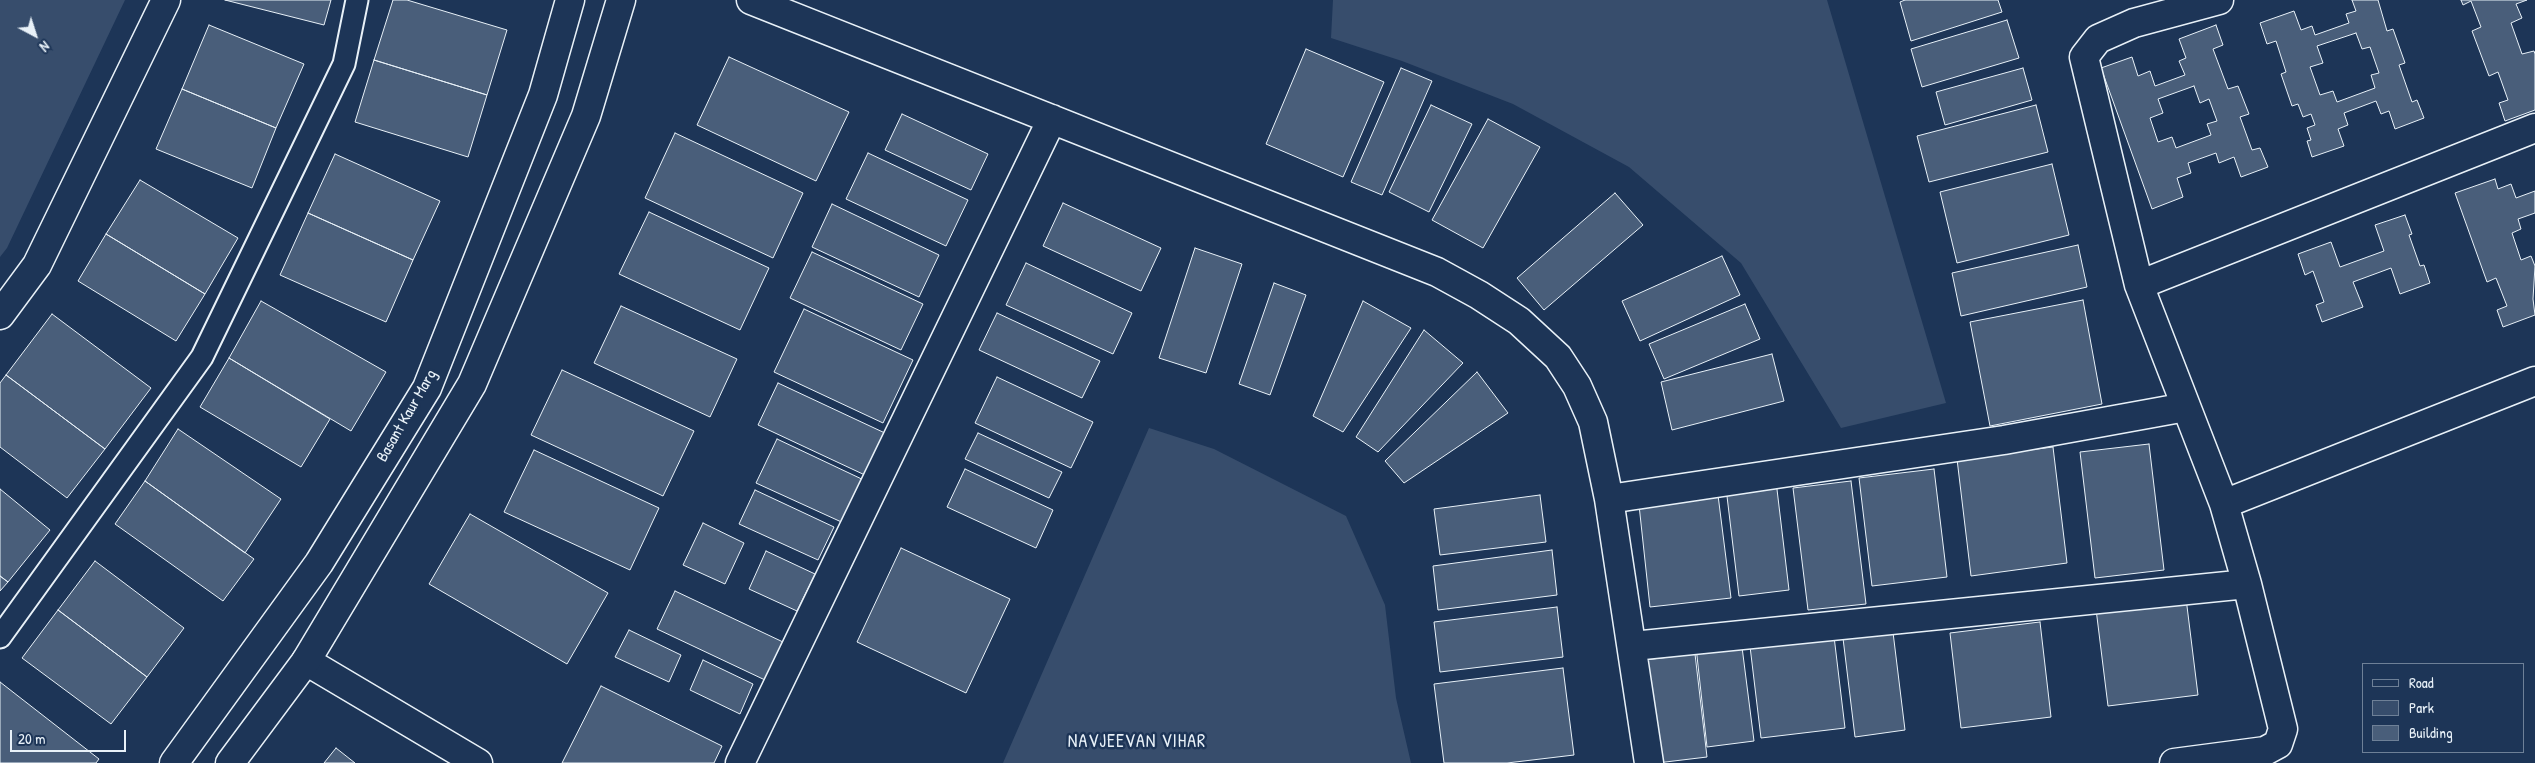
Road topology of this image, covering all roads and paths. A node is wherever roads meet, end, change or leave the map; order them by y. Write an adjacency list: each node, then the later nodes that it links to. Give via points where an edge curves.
1 (166, 0): 10 (street, via 37,265)
2 (357, 0): 16 (lane, via 344,64 202,357)
3 (570, 0): 19 (street, Basant Kaur Marg, via 543,95 427,388 319,563)
4 (621, 0): 18 (street, via 586,116 472,384)
5 (751, 0): 7 (street)
6 (2219, 0): 9 (street, via 2134,23 2098,39 2084,57)
7 (1052, 119): 13 (street, via 1436,272 1519,321 1558,357 1577,386 1593,422); 22 (street)
8 (2535, 128): 9 (street)
9 (2139, 284): 12 (street)
10 (0, 316)
11 (2535, 381): 14 (street)
12 (2186, 407): 13 (street, via 2004,440); 14 (street)
13 (1609, 499): 17 (street)
14 (2224, 504): 15 (street)
15 (2247, 584): 17 (street); 24 (street, via 2283,729 2282,737 2278,744 2255,753)
16 (0, 637)
17 (1633, 646): 23 (street)
18 (306, 661): 20 (street); 21 (street)
19 (174, 763)
20 (230, 763)
21 (478, 763)
22 (740, 763)
23 (1649, 763)
24 (2174, 763)

